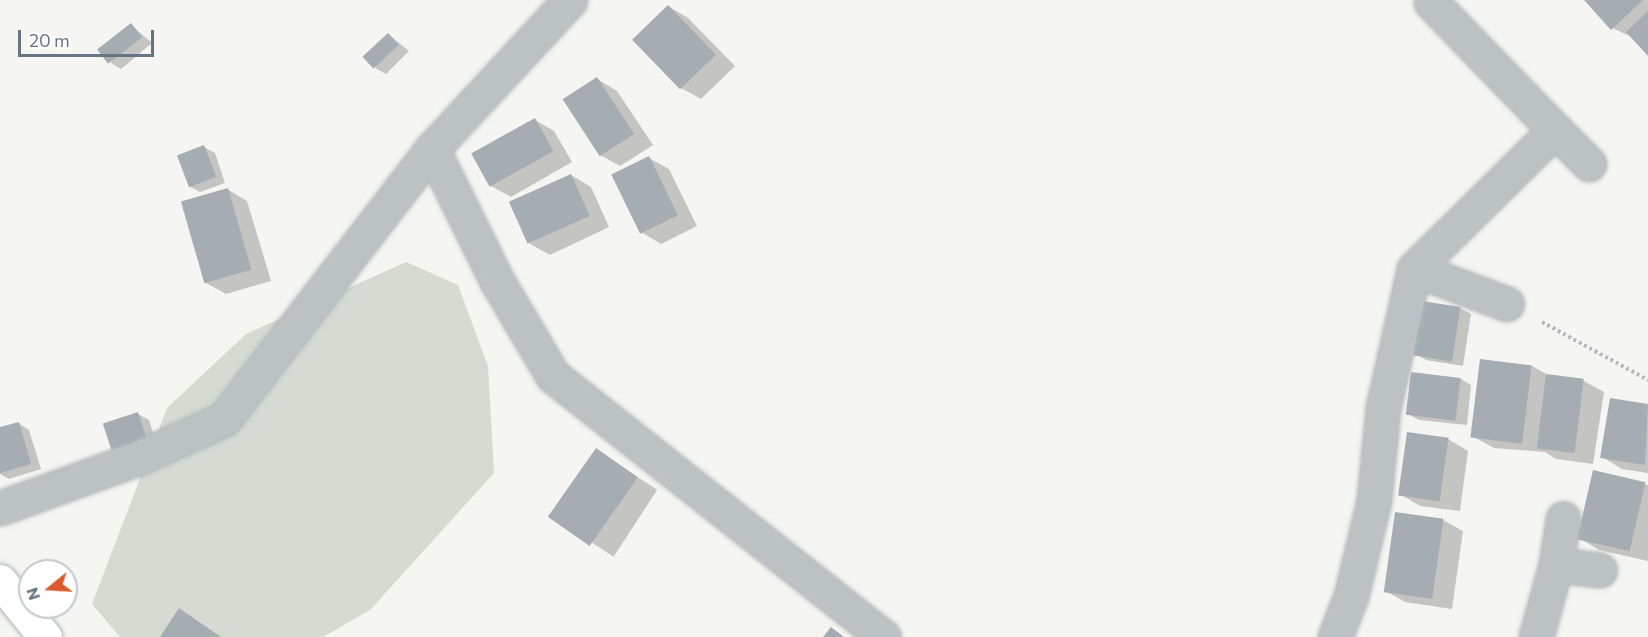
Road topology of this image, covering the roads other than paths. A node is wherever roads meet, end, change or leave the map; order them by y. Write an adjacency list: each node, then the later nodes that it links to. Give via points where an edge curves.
1 (570, 0): 4 (street)
2 (1431, 2): 3 (street)
3 (1555, 130): 5 (street); 6 (street)
4 (432, 149): 8 (street, via 224,419 138,458); 14 (street, via 496,281 553,376)
5 (1589, 164)
6 (1414, 269): 7 (street); 15 (street, via 1383,408 1374,500 1351,596)
7 (1507, 304)
8 (0, 508)
9 (1563, 519): 10 (street)
10 (1556, 565): 11 (street); 16 (street)
11 (1600, 570)
12 (0, 581): 13 (main road)
13 (45, 637)
14 (883, 637)
15 (1335, 637)
16 (1536, 637)

